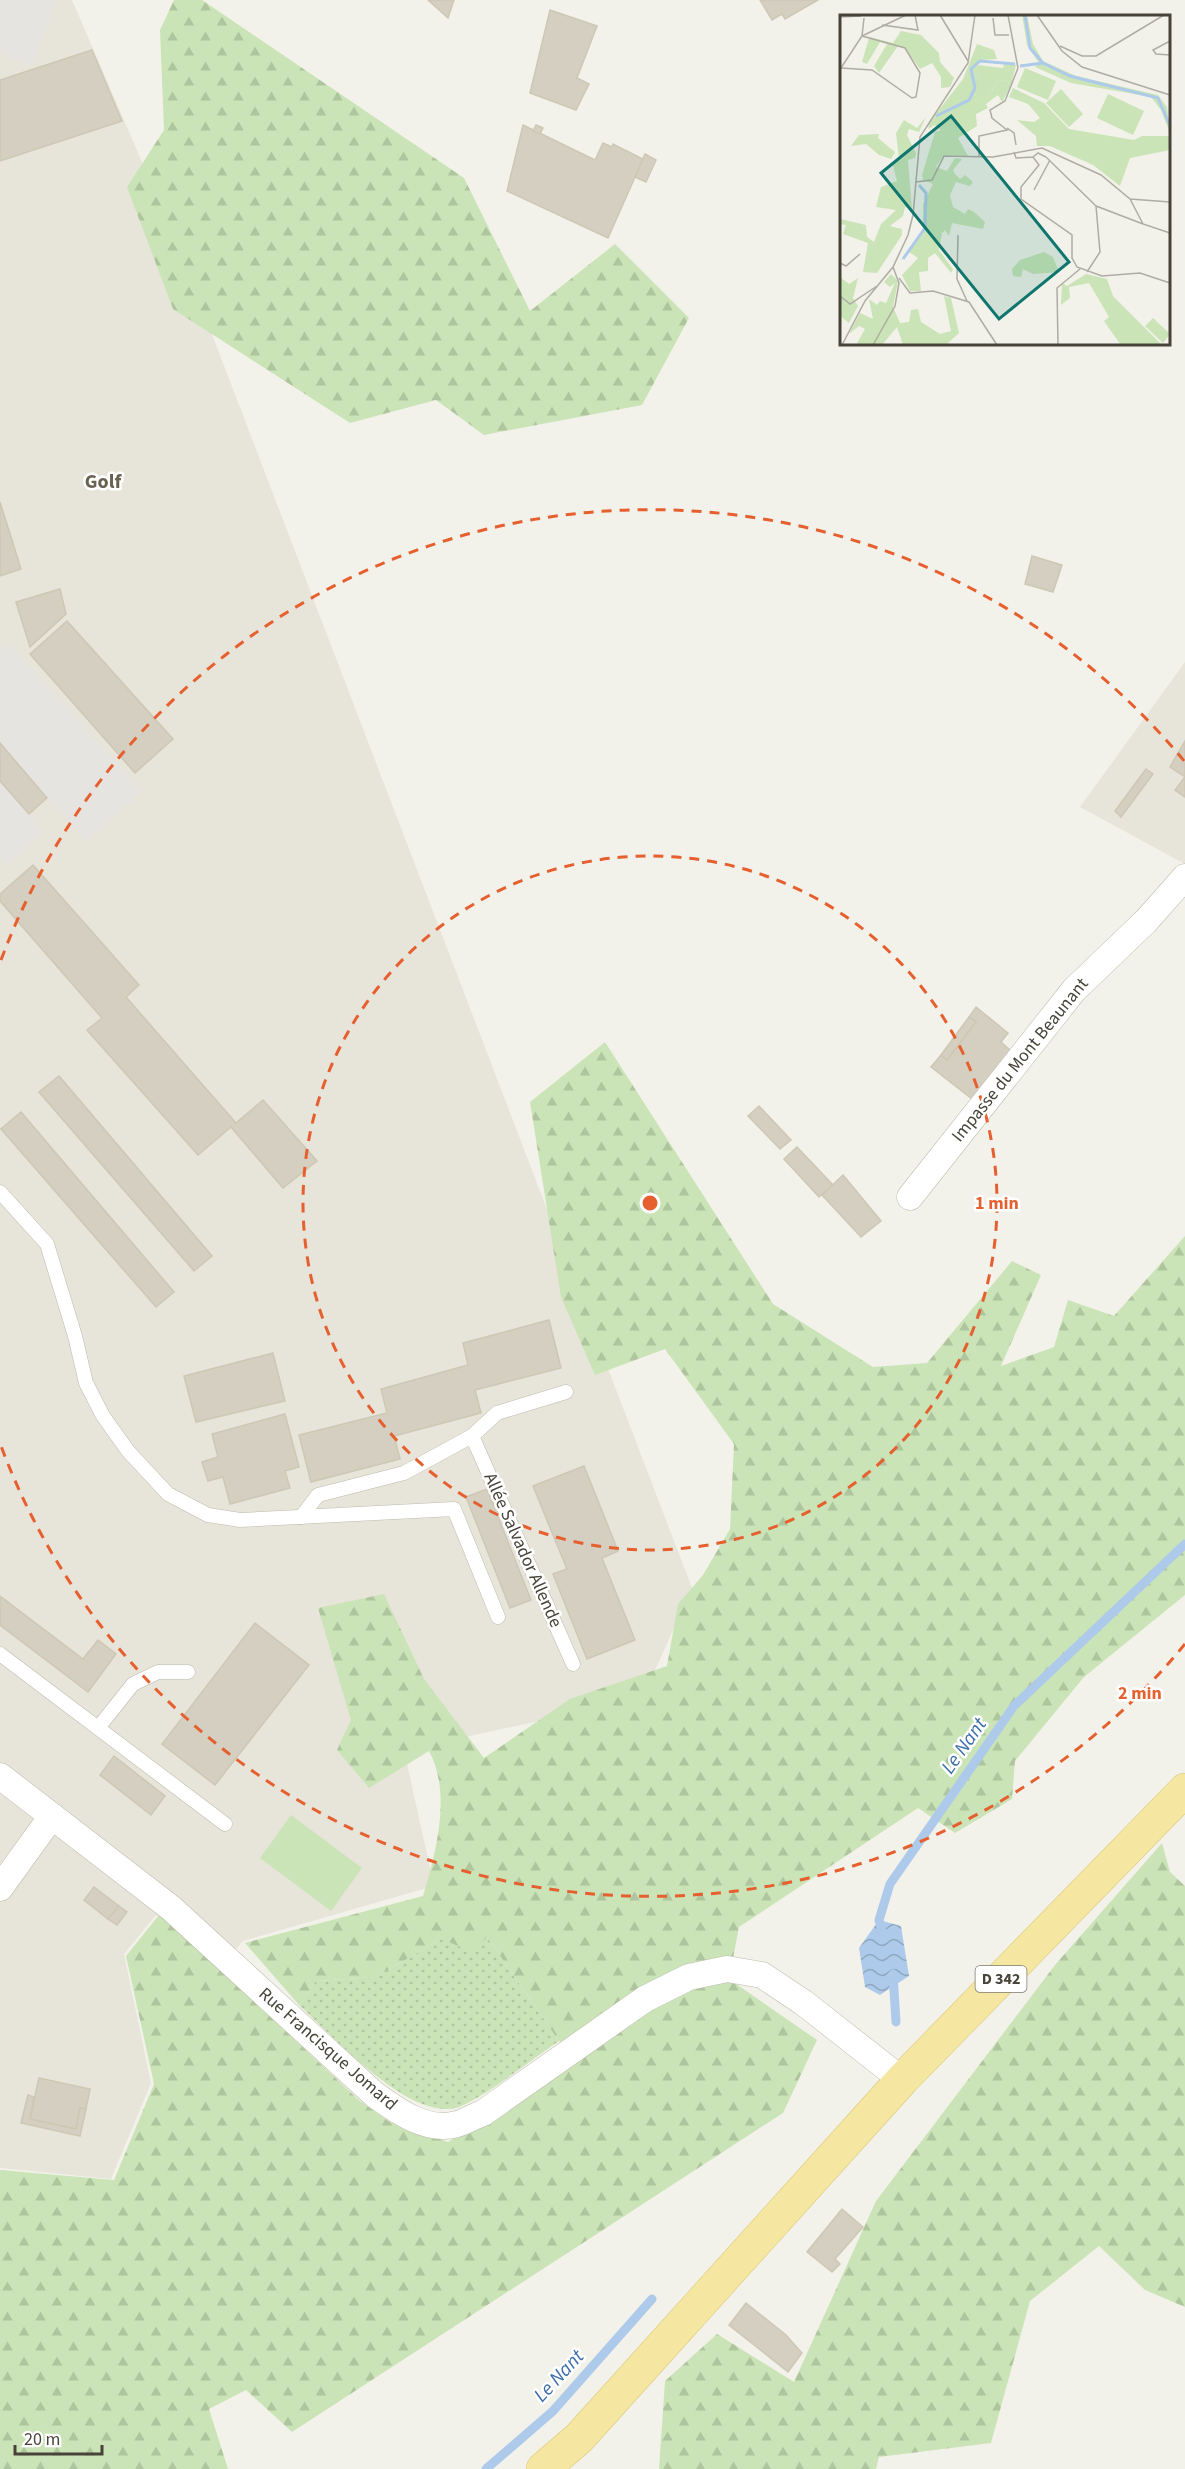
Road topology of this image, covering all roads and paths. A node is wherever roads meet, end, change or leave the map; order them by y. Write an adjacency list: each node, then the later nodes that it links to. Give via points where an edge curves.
1 (1185, 877): 3 (street, Impasse du Mont Beaunant, via 1146,921 1074,990)
2 (0, 1192): 6 (lane, via 47,1244 86,1383 103,1416 136,1460 168,1494 208,1515 240,1520)
3 (910, 1197)
4 (566, 1392): 5 (lane, via 497,1413)
5 (472, 1436): 6 (lane, via 404,1473 318,1495); 9 (lane, Allée Salvador Allende)
6 (301, 1517): 7 (lane, via 454,1509)
7 (498, 1617)
8 (0, 1654): 11 (lane)
9 (573, 1664)
10 (188, 1672): 11 (lane, via 158,1671 133,1684)
11 (98, 1728): 15 (lane)
12 (0, 1776): 14 (street, Rue Francisque Jomard)
13 (1185, 1790): 17 (main road, D 342)
14 (52, 1816): 16 (street); 17 (street, Rue Francisque Jomard, via 171,1908 374,2094 399,2112 426,2123 455,2125 483,2113 645,1999 688,1977 727,1969 762,1975)
15 (225, 1824)
16 (0, 1888)
17 (902, 2080): 18 (main road, D 342, via 579,2438)
18 (543, 2469)

